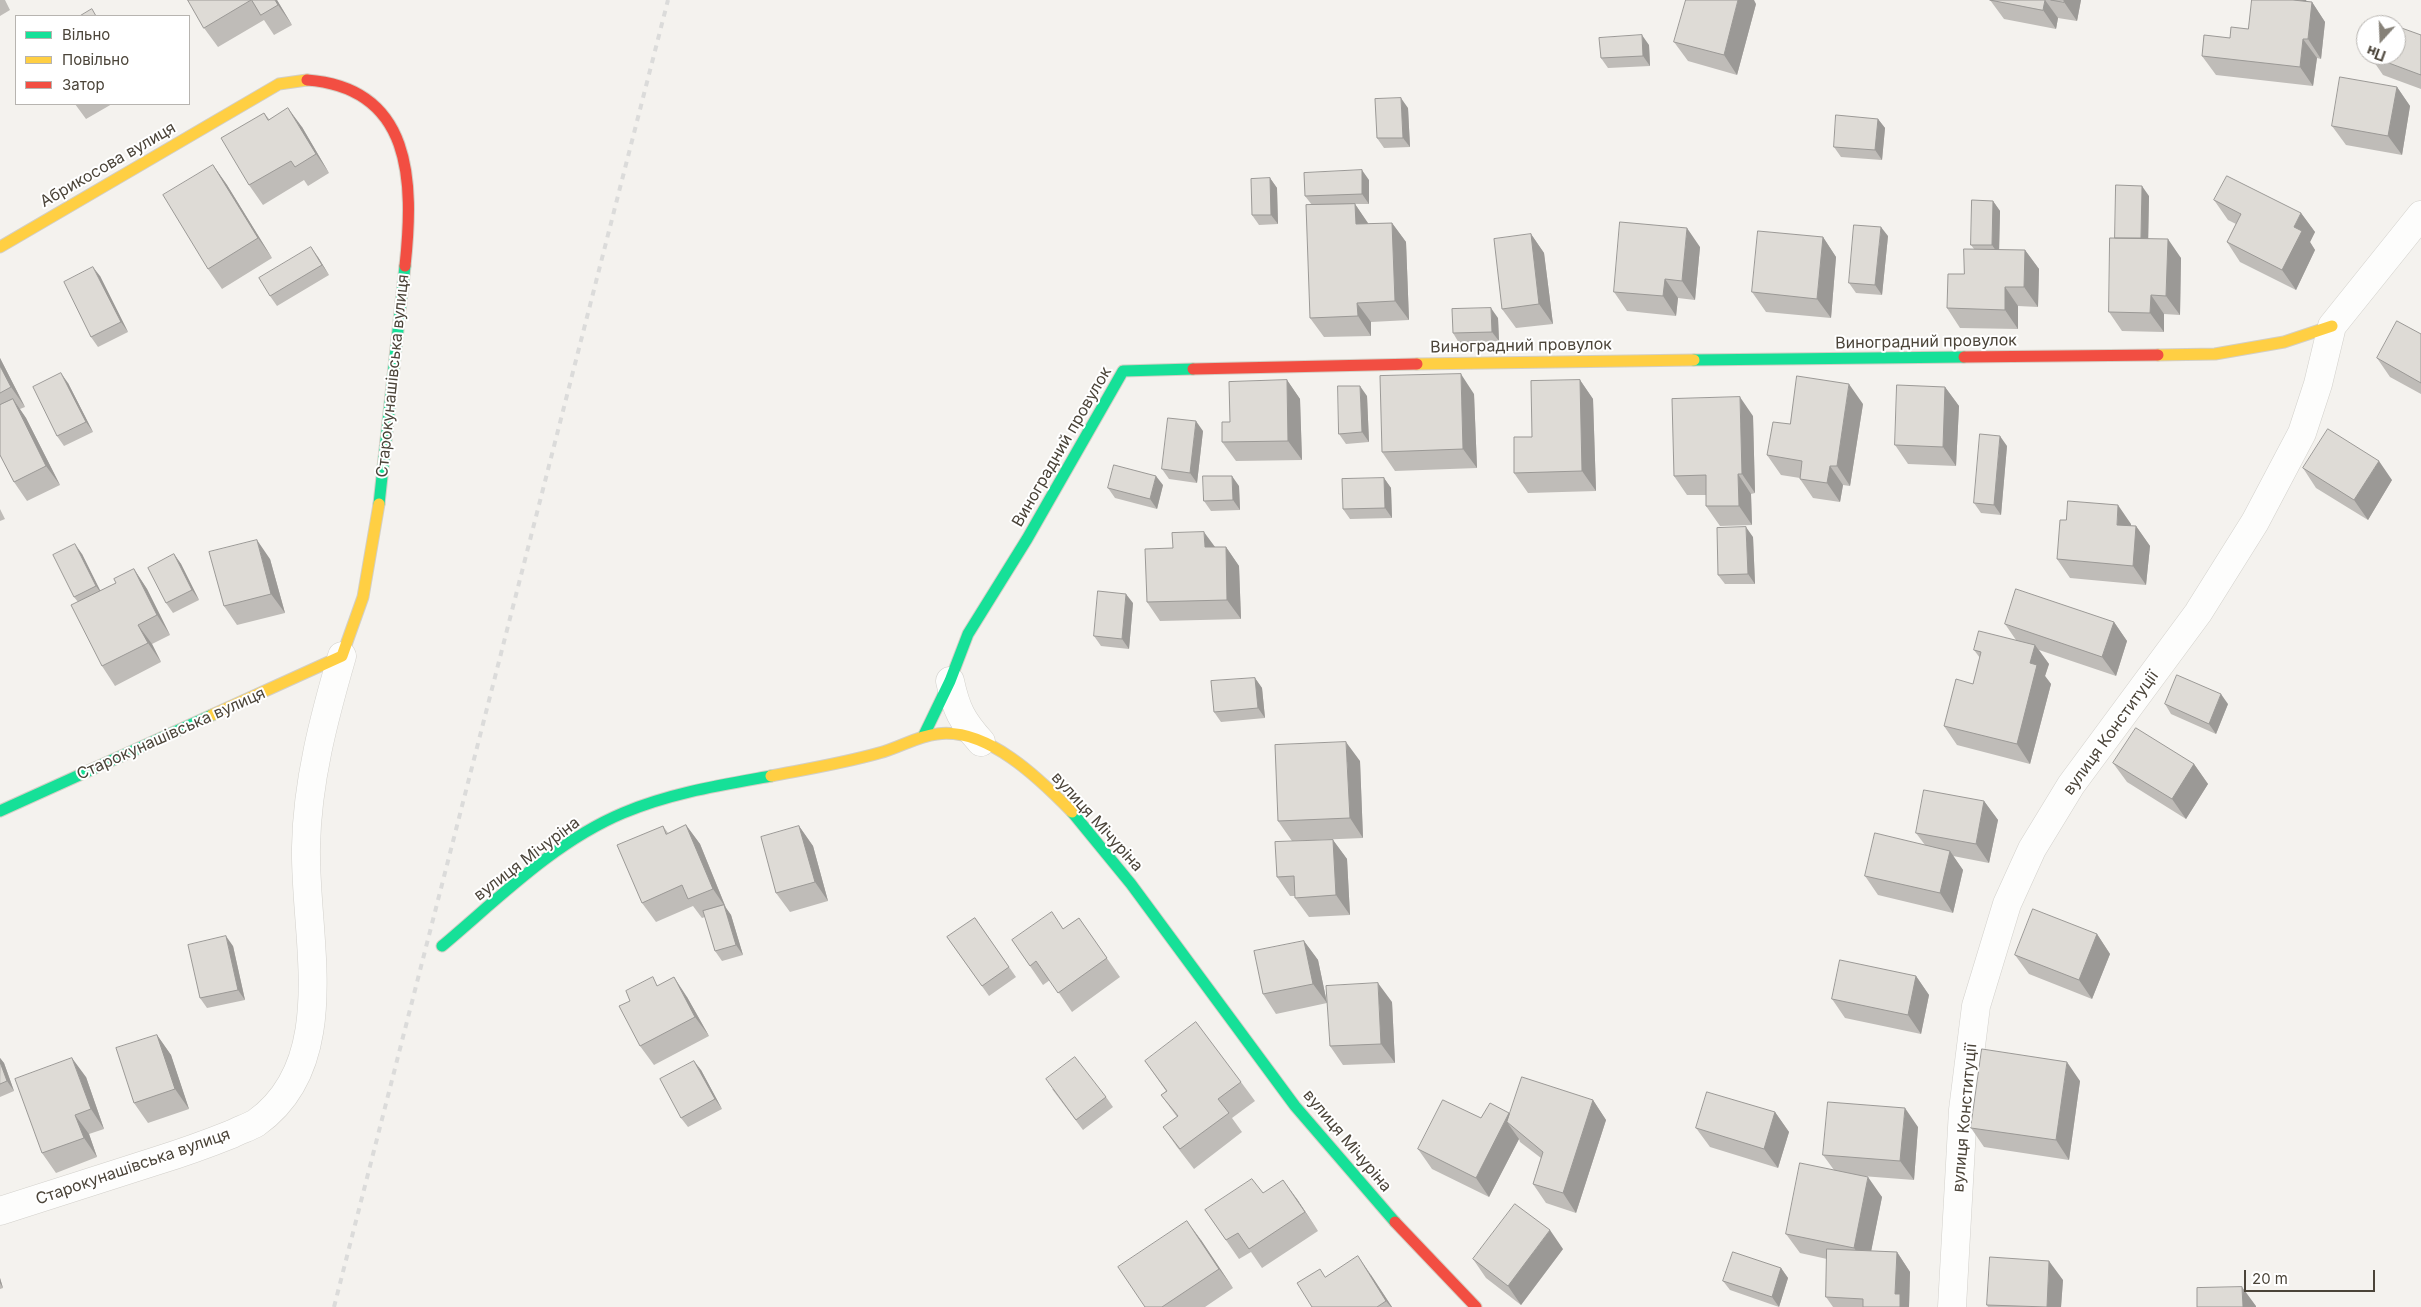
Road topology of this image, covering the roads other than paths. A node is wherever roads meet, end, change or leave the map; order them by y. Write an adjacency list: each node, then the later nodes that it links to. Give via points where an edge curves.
1 (371, 101): 3 (street, Абрикосова вулиця, via 335,83 307,80 279,84); 5 (street, Старокунашівська вулиця, via 394,129 406,165 408,239 378,518 363,597)
2 (2421, 215): 4 (street, вулиця Конституції)
3 (0, 247)
4 (2332, 326): 6 (street, Виноградний провулок, via 2284,342 2215,354 1480,362 1123,371 1027,539 968,634); 13 (street, вулиця Конституції, via 2302,433 2255,522 2198,613 2072,785 2032,849 2007,904 1976,1006 1964,1110)
5 (342, 656): 9 (street, Старокунашівська вулиця); 11 (street, Старокунашівська вулиця, via 312,780 306,847 311,1021 299,1072 277,1106 254,1124 198,1148)
6 (950, 681): 7 (street, Виноградний провулок); 8 (street, via 954,703 963,722)
7 (924, 735): 8 (street, вулиця Мічуріна, via 955,734); 10 (street, вулиця Мічуріна, via 882,752 662,799 620,814 548,859)
8 (981, 742): 12 (street, вулиця Мічуріна, via 1014,759 1055,795 1110,856 1294,1104 1357,1180)
9 (0, 811)
10 (442, 946)
11 (0, 1211)
12 (1476, 1307)
13 (1952, 1307)

